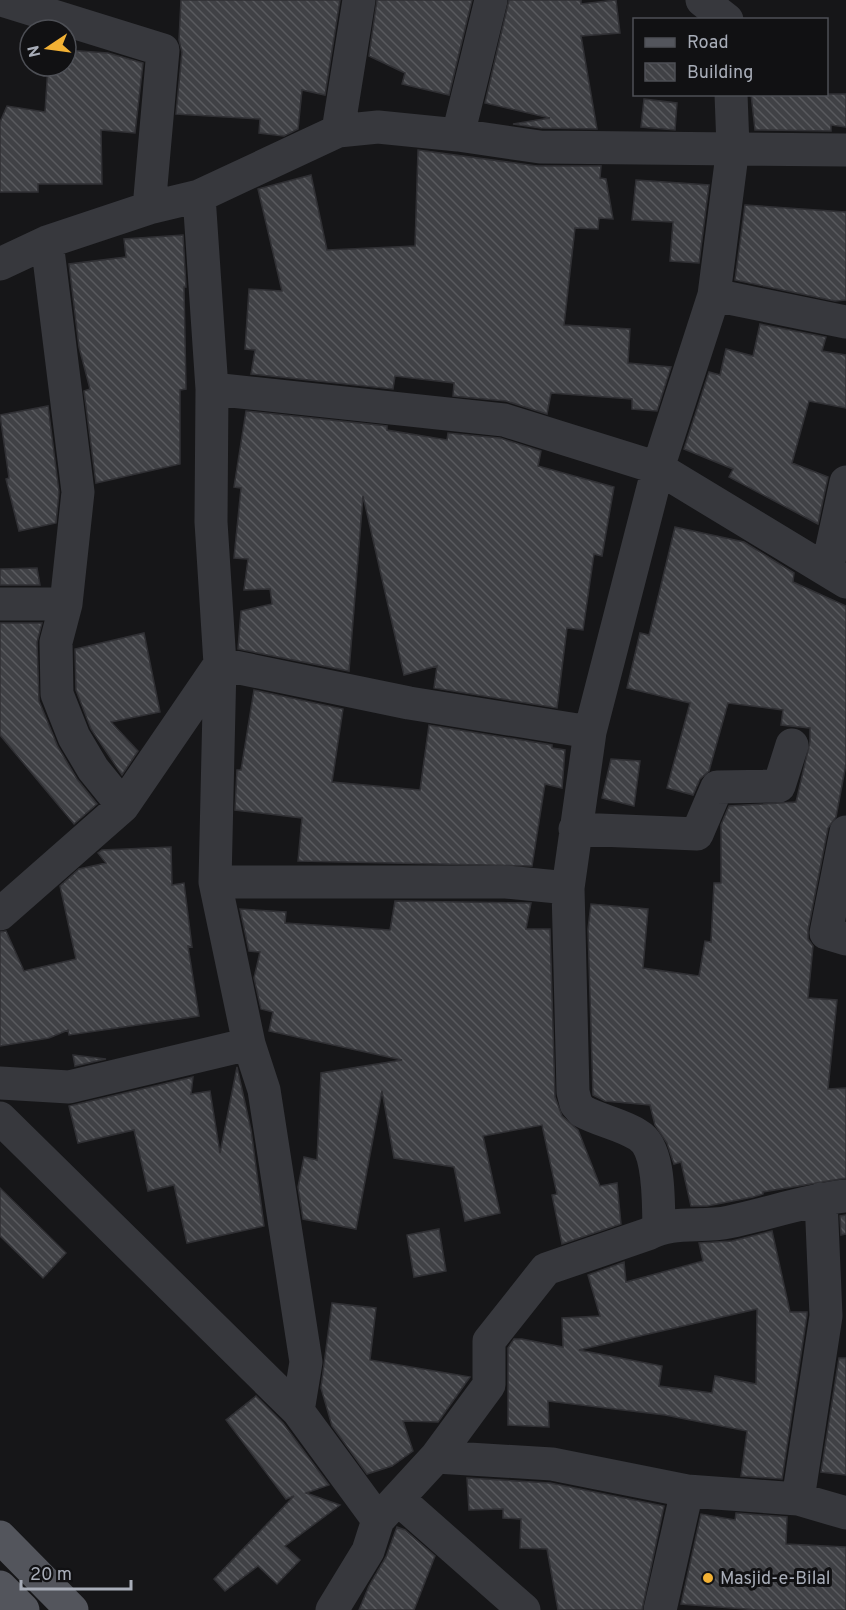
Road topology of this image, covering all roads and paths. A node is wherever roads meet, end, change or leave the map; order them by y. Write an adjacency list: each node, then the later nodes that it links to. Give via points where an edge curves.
1 (2, 0): 14 (street, via 163,50)
2 (358, 0): 9 (street)
3 (491, 0): 10 (street)
4 (702, 0): 6 (street)
5 (731, 0): 7 (street)
6 (724, 18)
7 (727, 18)
8 (731, 96): 11 (street)
9 (338, 131): 10 (street, via 378,127); 13 (street)
10 (458, 135): 11 (street, via 540,147)
11 (733, 147): 12 (street); 17 (street)
12 (846, 150)
13 (199, 196): 14 (street); 19 (street)
14 (149, 208): 15 (street)
15 (47, 242): 16 (street); 24 (street, via 78,492)
16 (0, 264)
17 (714, 295): 18 (street); 20 (street)
18 (846, 322)
19 (212, 389): 20 (street, via 504,420); 25 (street, via 211,522)
20 (658, 468): 22 (street); 26 (street)
21 (846, 482): 22 (street)
22 (836, 576)
23 (0, 604): 24 (street)
24 (66, 604): 28 (street, via 56,642 57,693 74,737 93,769)
25 (220, 664): 26 (street, via 409,703); 28 (street); 31 (street)
26 (590, 732): 29 (street)
27 (792, 745): 29 (street, via 779,786 717,787 697,834)
28 (123, 806): 33 (street)
29 (575, 829): 32 (street)
30 (846, 831): 34 (street, via 826,933)
31 (215, 882): 32 (street, via 506,882); 35 (street)
32 (568, 888): 39 (street, via 576,1104 582,1112 640,1135 649,1148 655,1164)
33 (0, 914)
34 (846, 939)
35 (249, 1044): 36 (street, via 69,1087); 40 (street, via 264,1090 306,1362)
36 (0, 1083)
37 (0, 1118): 40 (street)
38 (834, 1197): 39 (street, via 726,1223); 43 (street, via 826,1316)
39 (659, 1227): 41 (street, via 546,1269 489,1341 489,1385)
40 (298, 1411): 44 (street)
41 (436, 1457): 42 (street, via 552,1464); 44 (street)
42 (687, 1491): 43 (street); 52 (street)
43 (798, 1499): 45 (street)
44 (388, 1510): 50 (street); 51 (street)
45 (846, 1513)
46 (0, 1537): 49 (main road)
47 (0, 1587): 48 (main road)
48 (23, 1610)
49 (72, 1610)
50 (332, 1610)
51 (524, 1610)
52 (660, 1610)

